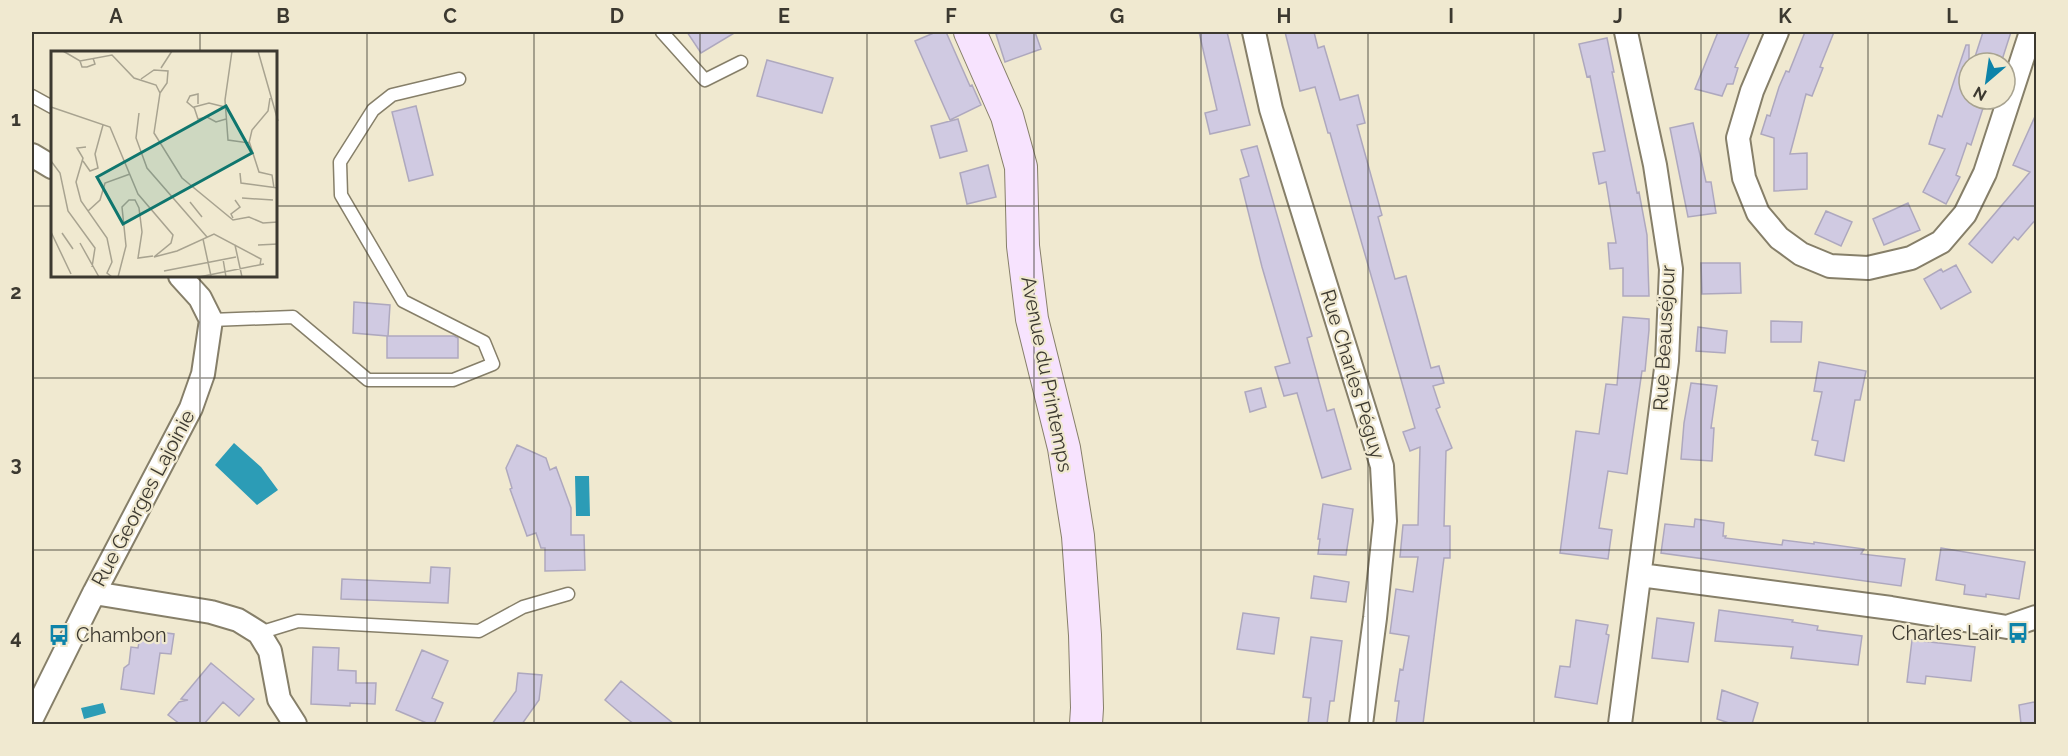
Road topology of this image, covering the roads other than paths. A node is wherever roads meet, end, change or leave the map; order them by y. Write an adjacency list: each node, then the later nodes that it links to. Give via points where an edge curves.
1 (662, 32): 7 (lane, via 705,80)
2 (970, 32): 22 (street, Avenue du Printemps, via 1007,116 1021,167 1023,246 1032,318 1064,448 1078,536)
3 (1254, 32): 23 (street, Rue Charles Péguy, via 1270,109 1382,466 1385,521)
4 (1626, 32): 15 (street, Rue Beauséjour, via 1655,165 1671,269 1667,361)
5 (1777, 32): 6 (street, via 1752,91 1738,138 1744,178 1758,213 1779,238 1801,254 1830,266 1868,268 1911,258 1941,242 1965,214 1984,173)
6 (2031, 32)
7 (741, 62)
8 (459, 79): 14 (lane, via 392,95 373,110 340,162 341,195 403,301 484,342 494,364 453,380 368,380 293,317)
9 (32, 96): 10 (lane)
10 (51, 106)
11 (32, 154): 12 (street)
12 (51, 166)
13 (182, 278): 14 (street, via 200,298)
14 (211, 320): 16 (street, Rue Georges Lajoinie, via 203,374 191,408)
15 (1640, 575): 18 (street, via 2007,627); 24 (street, Rue Beauséjour)
16 (93, 593): 19 (street, via 212,612 238,620); 20 (street, Rue Georges Lajoinie)
17 (568, 594): 19 (lane, via 523,607 478,631 298,621)
18 (2037, 617)
19 (259, 633): 21 (street, via 270,651 279,699)
20 (32, 718)
21 (295, 724)
22 (1086, 724)
23 (1361, 724)
24 (1620, 724)

